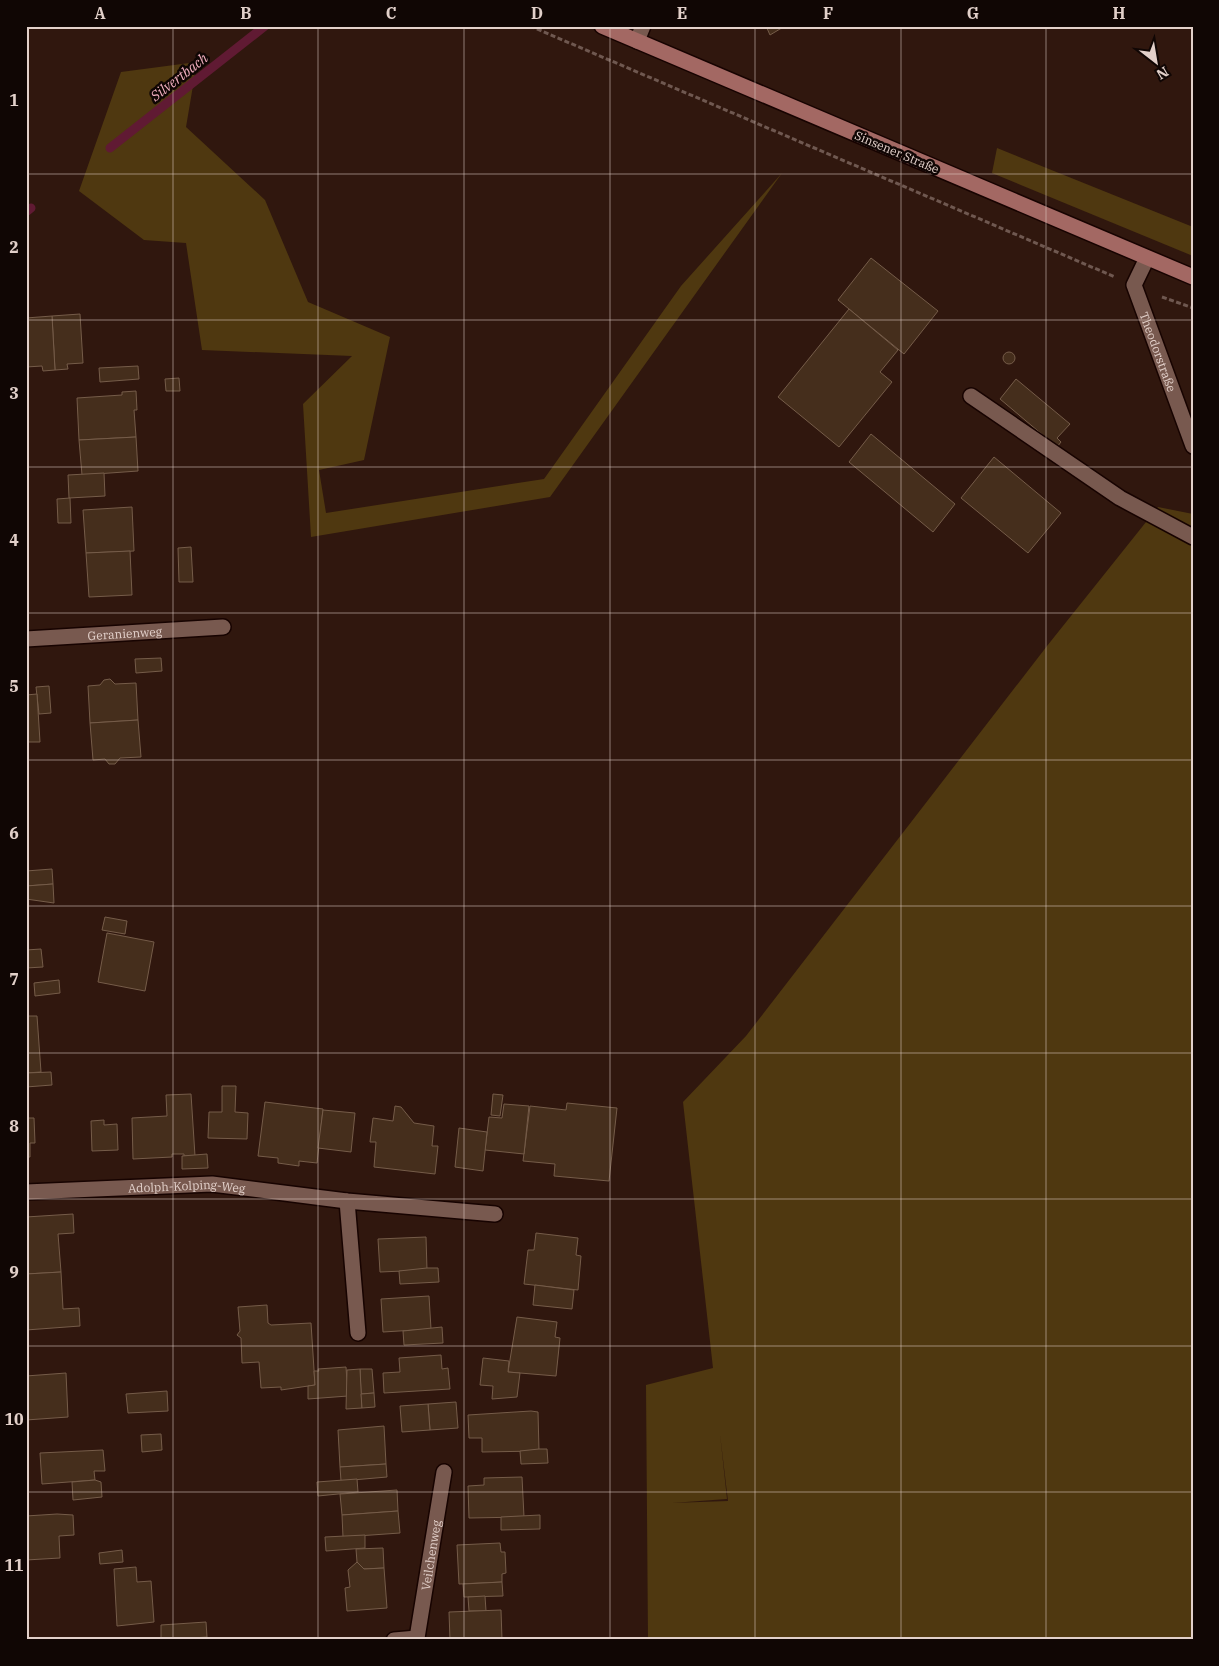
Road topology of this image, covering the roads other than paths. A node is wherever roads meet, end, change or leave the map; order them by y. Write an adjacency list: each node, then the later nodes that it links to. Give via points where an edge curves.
1 (602, 26): 3 (main road, Sinsener Straße)
2 (643, 26): 3 (street)
3 (637, 41): 4 (main road, Sinsener Straße)
4 (1147, 258): 5 (main road, Sinsener Straße); 7 (street, Theodorstraße, via 1134,285)
5 (1193, 277)
6 (971, 396): 8 (street, via 1120,498)
7 (1193, 446)
8 (1193, 537)
9 (222, 627): 10 (street, Geranienweg)
10 (26, 639)
11 (26, 1192): 12 (street, Adolph-Kolping-Weg, via 212,1184)
12 (347, 1201): 13 (street, Adolph-Kolping-Weg); 14 (street)
13 (495, 1214)
14 (358, 1333)
15 (444, 1472): 16 (street, Veilchenweg)
16 (417, 1639): 17 (street, Veilchenweg)
17 (394, 1640)

